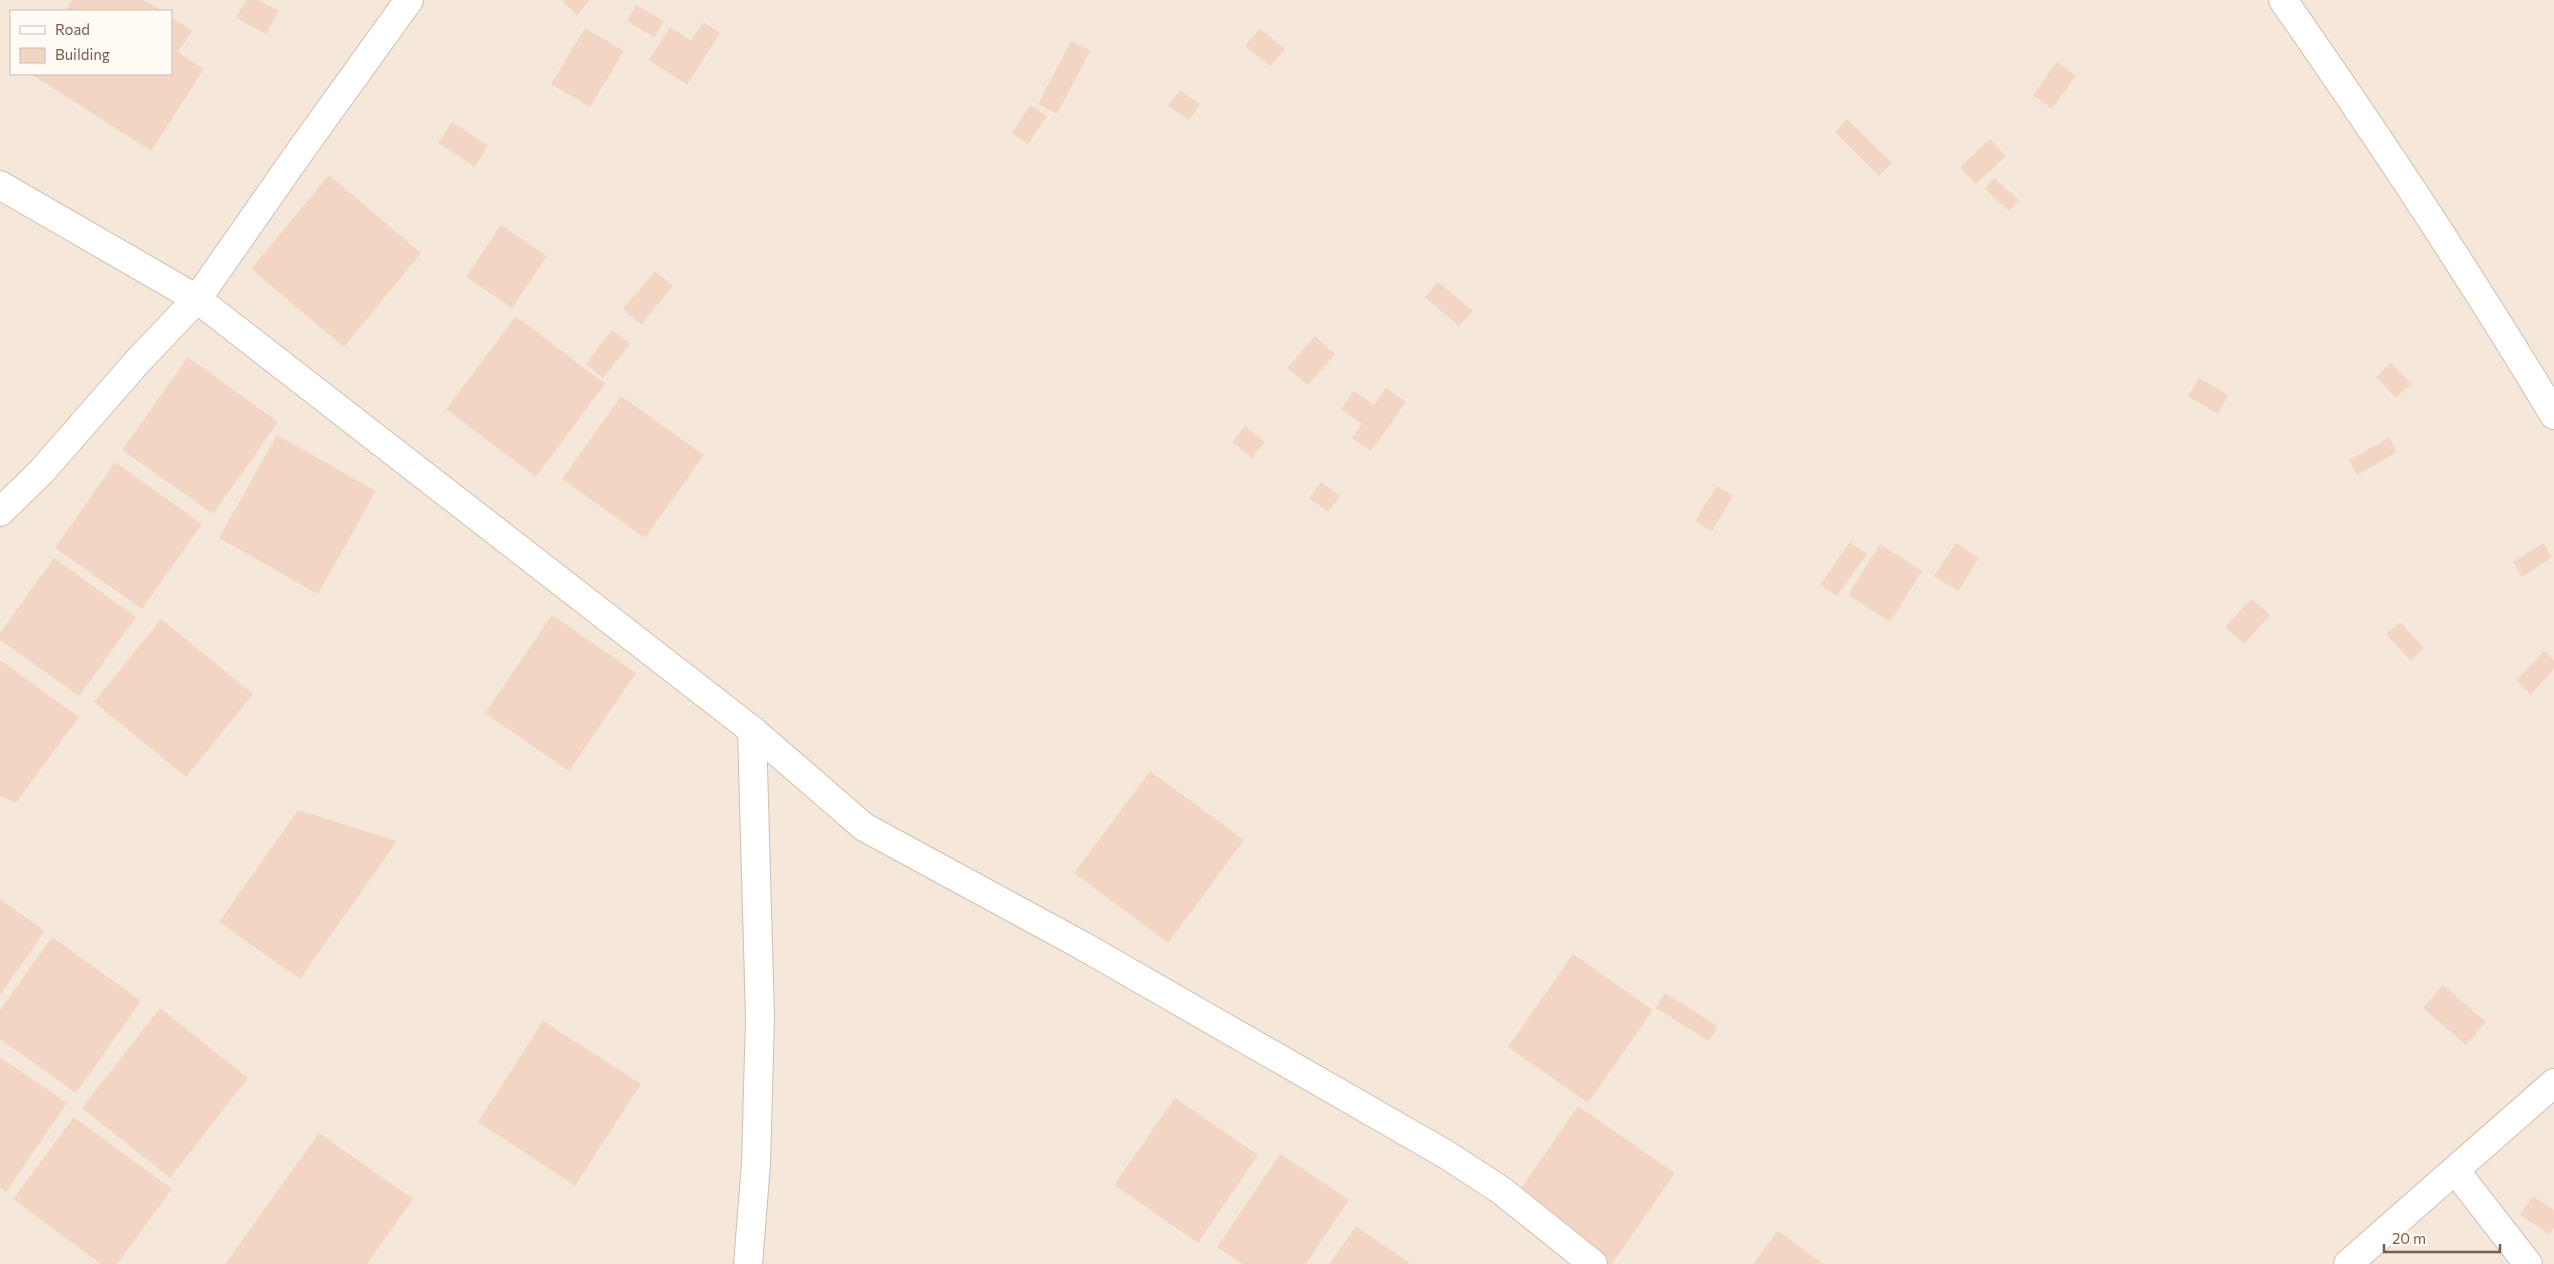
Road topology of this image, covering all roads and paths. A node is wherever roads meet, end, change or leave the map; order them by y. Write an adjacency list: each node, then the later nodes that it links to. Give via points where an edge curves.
1 (409, 0): 4 (street)
2 (2283, 0): 5 (street, via 2496,317)
3 (0, 186): 4 (street)
4 (197, 299): 6 (street, via 42,471); 7 (street)
5 (2554, 415)
6 (0, 512)
7 (752, 730): 10 (street, via 760,1017 756,1164); 11 (street, via 864,827 1083,946 1447,1155 1502,1191)
8 (2554, 1083): 9 (street)
9 (2455, 1170): 12 (street); 13 (street)
10 (748, 1264)
11 (1593, 1264)
12 (2348, 1264)
13 (2528, 1264)

